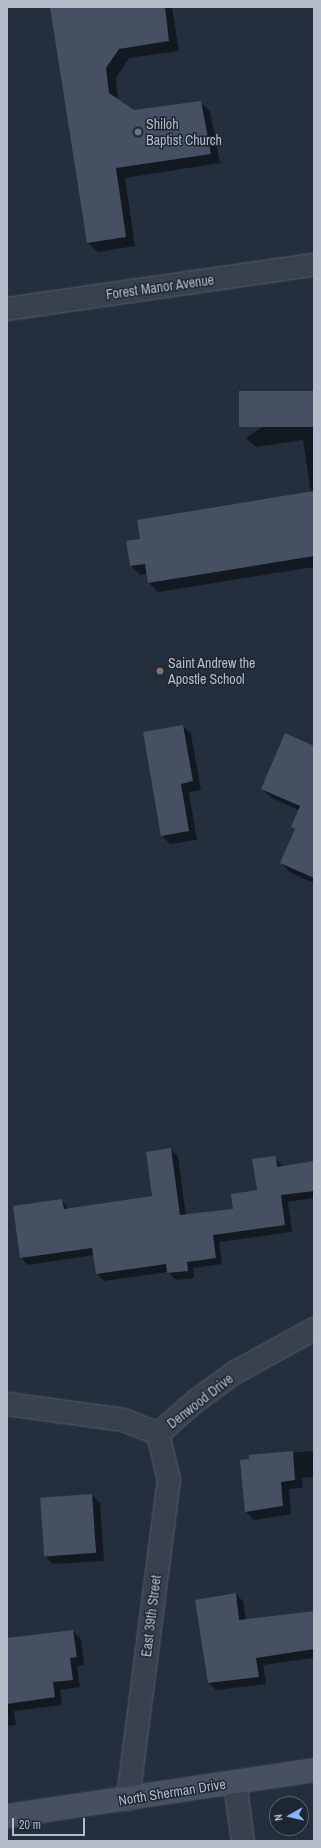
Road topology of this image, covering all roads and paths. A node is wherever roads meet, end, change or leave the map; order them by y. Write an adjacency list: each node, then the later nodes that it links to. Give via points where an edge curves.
1 (314, 265): 2 (street, Forest Manor Avenue)
2 (7, 309)
3 (314, 1329): 5 (street, Denwood Drive, via 234,1374 197,1400)
4 (7, 1404): 5 (street, Denwood Drive, via 124,1420)
5 (158, 1434): 8 (street, East 39th Street, via 168,1480)
6 (314, 1770): 7 (main road, North Sherman Drive)
7 (235, 1782): 8 (main road, North Sherman Drive); 10 (street)
8 (128, 1799): 9 (main road, North Sherman Drive)
9 (7, 1816)
10 (243, 1841)

